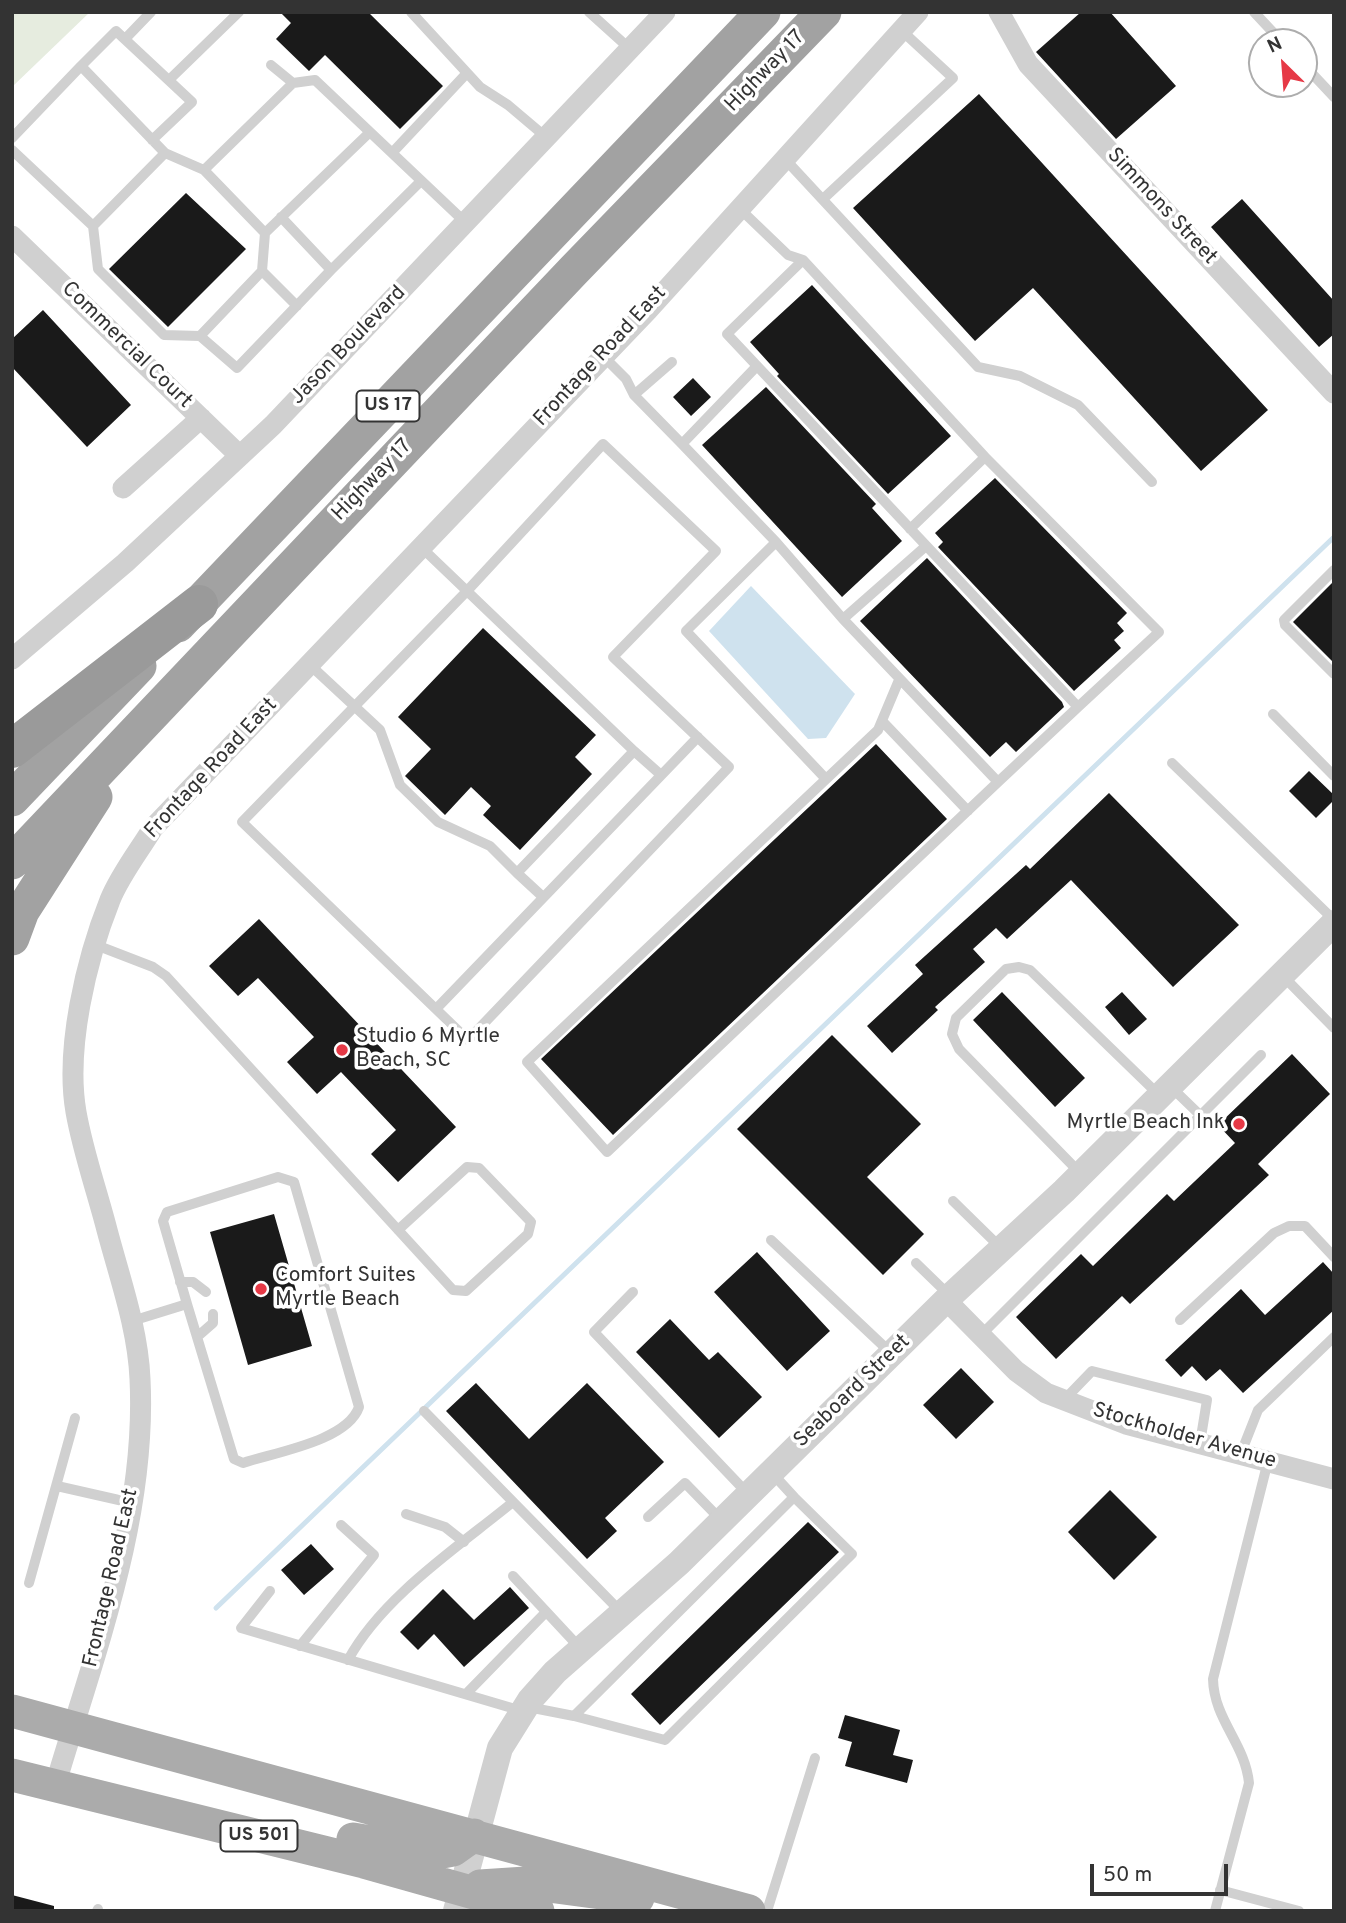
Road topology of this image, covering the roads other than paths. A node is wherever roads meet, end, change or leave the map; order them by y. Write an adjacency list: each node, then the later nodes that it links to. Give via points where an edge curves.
1 (151, 12): 13 (lane)
2 (239, 12): 18 (lane)
3 (411, 12): 17 (lane)
4 (589, 12): 14 (lane)
5 (665, 12): 14 (street, Jason Boulevard)
6 (763, 12): 61 (highway, Highway 17 / US 17)
7 (824, 12): 71 (highway, Highway 17 / US 17)
8 (918, 12): 12 (street, Frontage Road East)
9 (999, 12): 47 (street, Simmons Street, via 1028,64)
10 (1254, 12): 11 (lane)
11 (1269, 28)
12 (901, 30): 29 (street, Frontage Road East); 32 (lane, via 953,78)
13 (125, 39): 16 (lane, via 116,31); 18 (lane)
14 (630, 49): 24 (street, Jason Boulevard)
15 (271, 65): 20 (lane)
16 (81, 66): 23 (lane); 25 (lane)
17 (467, 73): 24 (lane); 28 (lane)
18 (169, 80): 25 (lane, via 192,102)
19 (1318, 80): 21 (lane)
20 (293, 83): 22 (lane, via 315,80); 30 (lane)
21 (1334, 97)
22 (370, 132): 28 (lane); 34 (lane)
23 (12, 138)
24 (547, 139): 35 (street, Jason Boulevard)
25 (152, 140): 27 (lane)
26 (12, 150): 36 (lane)
27 (164, 153): 30 (lane); 36 (lane)
28 (392, 153): 31 (lane)
29 (784, 158): 32 (lane); 33 (street, Frontage Road East)
30 (204, 170): 37 (lane)
31 (421, 181): 35 (lane); 40 (lane)
32 (823, 199): 53 (lane, via 978,367 1020,376 1078,405)
33 (739, 208): 39 (lane, via 788,255); 44 (street, Frontage Road East)
34 (281, 217): 37 (lane); 40 (lane)
35 (467, 224): 51 (street, Jason Boulevard)
36 (93, 226): 43 (lane, via 98,269 164,335)
37 (265, 233): 41 (lane)
38 (12, 236): 49 (street, Commercial Court)
39 (803, 260): 46 (lane, via 727,334); 52 (lane)
40 (331, 270): 42 (lane)
41 (262, 271): 42 (lane); 43 (lane)
42 (297, 306): 43 (lane, via 237,368)
43 (200, 336)
44 (603, 356): 48 (lane, via 626,379); 58 (street, Frontage Road East)
45 (672, 362): 48 (lane)
46 (757, 366): 50 (lane); 55 (lane)
47 (1334, 393)
48 (634, 395): 50 (lane)
49 (201, 418): 51 (street, Commercial Court); 54 (street)
50 (682, 444): 56 (lane)
51 (240, 456): 63 (street, Jason Boulevard)
52 (985, 457): 55 (lane); 68 (lane, via 1159,632)
53 (1152, 482)
54 (123, 488)
55 (910, 529): 57 (lane)
56 (776, 542): 62 (lane); 78 (lane, via 686,631)
57 (926, 546): 62 (lane); 68 (lane)
58 (421, 547): 60 (lane); 64 (street, Frontage Road East)
59 (1334, 570): 65 (lane, via 1284,620)
60 (467, 591): 67 (lane); 72 (lane, via 603,444 716,551 613,657); 74 (lane)
61 (199, 604): 73 (highway); 80 (highway, Highway 17 / US 17)
62 (843, 619): 66 (lane)
63 (12, 659)
64 (309, 664): 67 (lane); 87 (street, Frontage Road East, via 153,828 110,899)
65 (1334, 674)
66 (900, 680): 70 (lane); 79 (lane)
67 (356, 707): 83 (lane, via 380,730 400,785 438,822 490,846); 89 (lane, via 242,822)
68 (1078, 707): 79 (lane)
69 (1273, 714): 77 (lane)
70 (884, 723): 78 (lane); 81 (lane)
71 (140, 726): 82 (highway, Highway 17 / US 17); 86 (highway, via 22,911)
72 (698, 737): 76 (lane); 89 (lane, via 729,767 478,1030 468,1040)
73 (12, 750)
74 (634, 751): 76 (lane); 83 (lane)
75 (1172, 763): 85 (lane)
76 (661, 775): 84 (lane)
77 (1334, 776)
78 (826, 779): 81 (lane, via 527,1062 607,1152)
79 (998, 782): 81 (lane)
80 (12, 799)
81 (968, 811)
82 (12, 862)
83 (517, 873): 84 (lane)
84 (543, 898): 89 (lane)
85 (1332, 927): 88 (street, Seaboard Street)
86 (12, 937)
87 (96, 945): 96 (lane, via 166,976); 108 (street, Frontage Road East, via 83,986 72,1074 76,1112)
88 (1282, 975): 90 (lane); 92 (street, Seaboard Street)
89 (436, 1009)
90 (1334, 1028)
91 (1261, 1055): 93 (lane)
92 (1165, 1091): 93 (lane); 94 (street, Seaboard Street); 94 (lane, via 1030,970 1006,969 956,1018 952,1034 959,1049)
93 (1200, 1115): 109 (lane)
94 (1082, 1174): 98 (street, Seaboard Street)
95 (953, 1201): 98 (lane)
96 (398, 1230): 96 (lane, via 453,1290 466,1291 528,1234 531,1222 480,1168 467,1167)
97 (771, 1240): 112 (lane)
98 (1002, 1249): 104 (street, Seaboard Street)
99 (1334, 1257): 107 (lane, via 1305,1226 1289,1226 1274,1233)
100 (916, 1263): 104 (lane)
101 (180, 1282): 102 (lane, via 192,1282); 105 (lane); 110 (lane, via 163,1221 167,1212 278,1177 294,1182 359,1407 356,1415 340,1432 243,1463 234,1459)
102 (206, 1292)
103 (633, 1292): 122 (lane, via 594,1332)
104 (948, 1298): 109 (street, Stockholder Avenue); 112 (street, Seaboard Street)
105 (187, 1304): 108 (lane); 110 (lane)
106 (213, 1314): 110 (lane, via 213,1323)
107 (1180, 1320)
108 (132, 1321): 125 (street, Frontage Road East, via 141,1378 140,1450)
109 (981, 1335): 113 (street, Stockholder Avenue, via 1016,1371)
110 (197, 1337)
111 (1334, 1337): 117 (lane, via 1258,1410)
112 (892, 1354): 119 (street, Seaboard Street)
113 (1063, 1400): 116 (street, Stockholder Avenue, via 1126,1424); 116 (lane, via 1091,1371 1208,1399)
114 (424, 1411): 124 (lane)
115 (75, 1418): 121 (lane)
116 (1200, 1443): 117 (street, Stockholder Avenue)
117 (1241, 1453): 118 (street, Stockholder Avenue)
118 (1268, 1460): 120 (street, Stockholder Avenue); 149 (lane, via 1213,1679 1213,1700 1247,1765 1249,1783)
119 (771, 1472): 122 (street, Seaboard Street); 123 (lane)
120 (1334, 1479)
121 (57, 1486): 125 (lane); 132 (lane)
122 (749, 1495): 128 (street, Seaboard Street)
123 (794, 1497): 142 (lane); 142 (lane, via 852,1554 822,1584 665,1740)
124 (513, 1502): 130 (lane); 135 (lane)
125 (132, 1503): 143 (street, Frontage Road East, via 109,1610)
126 (406, 1514): 130 (lane, via 445,1527)
127 (648, 1517): 128 (lane, via 685,1483)
128 (722, 1521): 135 (street, Seaboard Street)
129 (341, 1525): 136 (lane, via 374,1555)
130 (464, 1542): 138 (lane, via 362,1634)
131 (513, 1576): 134 (lane)
132 (29, 1583)
133 (270, 1591): 136 (lane, via 240,1628)
134 (547, 1612): 137 (lane); 139 (lane)
135 (623, 1614): 137 (street, Seaboard Street)
136 (300, 1646): 138 (lane)
137 (582, 1650): 140 (street, Seaboard Street, via 555,1672)
138 (348, 1660): 139 (lane)
139 (466, 1695): 140 (lane)
140 (524, 1709): 142 (lane); 148 (street, Seaboard Street, via 500,1748)
141 (12, 1711): 143 (main road)
142 (574, 1716)
143 (73, 1727): 146 (street, Frontage Road East); 148 (main road)
144 (815, 1758): 154 (lane)
145 (12, 1775): 146 (main road, US 501)
146 (55, 1786): 147 (main road, US 501)
147 (198, 1821): 148 (main road, via 291,1828 420,1852 453,1850); 150 (main road, US 501, via 364,1862)
148 (474, 1835): 150 (street, Seaboard Street); 153 (main road)
149 (1220, 1890): 155 (lane); 156 (lane)
150 (458, 1901): 151 (main road, US 501); 152 (main road, via 503,1882)
151 (538, 1911)
152 (738, 1911)
153 (749, 1911)
154 (767, 1911)
155 (1215, 1911)
156 (1299, 1911)

